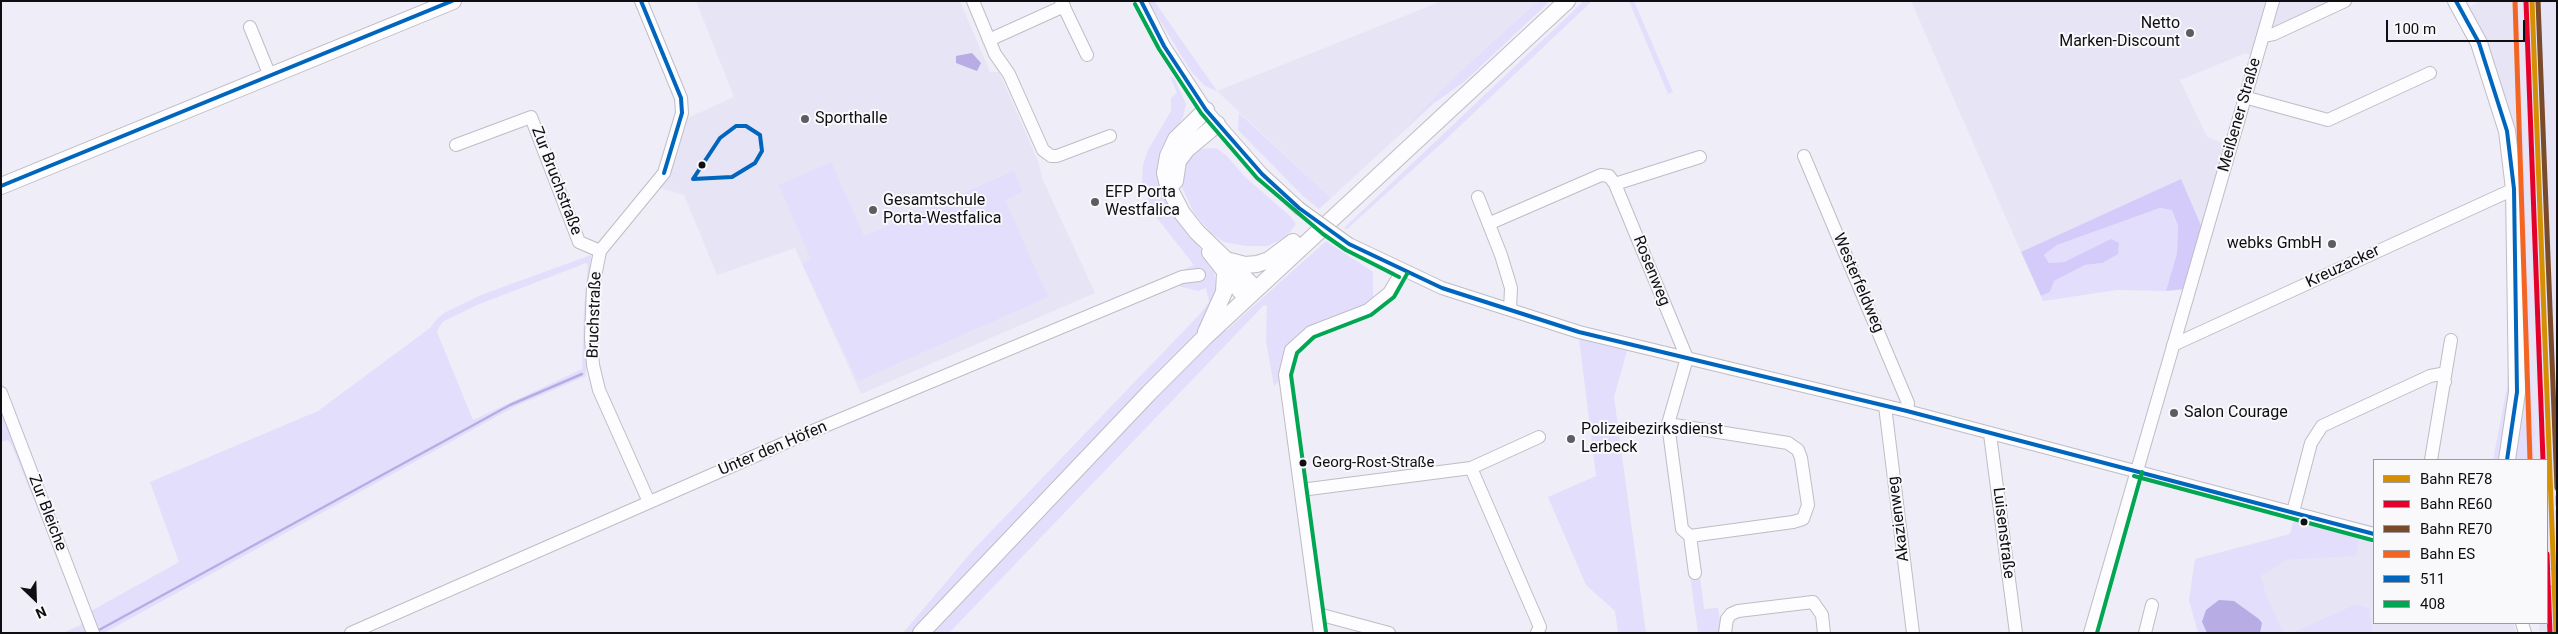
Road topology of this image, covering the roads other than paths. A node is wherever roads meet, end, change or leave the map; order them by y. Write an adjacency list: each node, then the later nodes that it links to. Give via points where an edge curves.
1 (453, 1): 15 (main road)
2 (641, 1): 30 (street, Bruchstraße, via 680,98 682,113 664,173)
3 (973, 1): 12 (street)
4 (1141, 1): 17 (street, via 1164,46)
5 (1567, 1): 28 (main road)
6 (2273, 1): 11 (street, Meißener Straße)
7 (2345, 1): 11 (street)
8 (2456, 1): 25 (main road, via 2478,43 2505,123)
9 (1062, 4): 12 (street); 13 (street)
10 (250, 27): 15 (street)
11 (2263, 36): 16 (street, Meißener Straße)
12 (989, 40): 19 (street, via 1009,74 1043,150 1057,156)
13 (1087, 55)
14 (2430, 74): 16 (street, via 2328,120)
15 (270, 76): 24 (main road)
16 (2244, 97): 38 (street, Meißener Straße)
17 (1206, 110): 18 (street); 27 (main road, via 1176,139 1168,156 1166,173)
18 (1217, 124): 27 (main road, via 1187,148 1178,161); 32 (street, bridge, via 1262,174 1299,208 1350,244)
19 (1110, 136)
20 (456, 145): 30 (street, Zur Bruchstraße, via 531,117 579,242)
21 (1804, 156): 43 (street, Westerfeldweg, via 1908,403)
22 (1700, 158): 23 (street)
23 (1615, 184): 29 (street, via 1610,176 1601,175); 39 (street, Rosenweg)
24 (1, 186)
25 (2514, 189): 38 (street, Kreuzacker); 48 (main road, via 2517,392)
26 (1478, 197): 35 (street, via 1511,288)
27 (1174, 198): 31 (main road)
28 (1328, 221): 31 (main road, via 1302,234 1269,260); 34 (main road)
29 (1496, 221)
30 (600, 251): 52 (street, Bruchstraße, via 593,287 593,365 599,390)
31 (1225, 266): 34 (main road); 36 (main road, via 1224,292)
32 (1402, 271): 35 (street); 51 (street, via 1389,293 1368,310 1311,332 1291,350 1285,375)
33 (1199, 275): 52 (street, Unter den Höfen, via 1182,276)
34 (1251, 294): 36 (main road)
35 (1510, 310): 39 (street, via 1579,332)
36 (1204, 338): 61 (main road, via 1148,392)
37 (2451, 340): 40 (street)
38 (2173, 345): 50 (street, Meißener Straße)
39 (1686, 358): 42 (street); 44 (street)
40 (2445, 382): 47 (street); 53 (street, via 2441,374 2430,376 2322,426 2311,443)
41 (1, 393): 59 (street, Zur Bleiche)
42 (1885, 406): 43 (street); 67 (street, Akazienweg)
43 (1907, 411): 45 (street)
44 (1668, 424): 55 (street, via 1682,529); 55 (street, via 1788,443 1798,450 1801,458 1808,505 1802,519)
45 (1990, 434): 50 (street); 68 (street, Luisenstraße)
46 (1539, 437): 49 (street)
47 (2431, 459)
48 (2507, 459)
49 (1471, 468): 51 (street); 64 (street, via 1540,627)
50 (2136, 470): 53 (street); 69 (street, Meißener Straße)
51 (1301, 490): 58 (street)
52 (649, 502): 60 (street, Unter den Höfen)
53 (2293, 512): 54 (street)
54 (2373, 534)
55 (1690, 536): 56 (street)
56 (1695, 573)
57 (2152, 605): 70 (street)
58 (1318, 614): 62 (street); 63 (street)
59 (93, 633)
60 (350, 633)
61 (921, 633)
62 (1320, 633)
63 (1389, 633)
64 (1538, 633)
65 (1725, 633): 66 (street, via 1727,619 1738,611 1813,602 1822,615)
66 (1824, 633)
67 (1913, 633)
68 (2016, 633)
69 (2090, 633)
70 (2145, 633)

